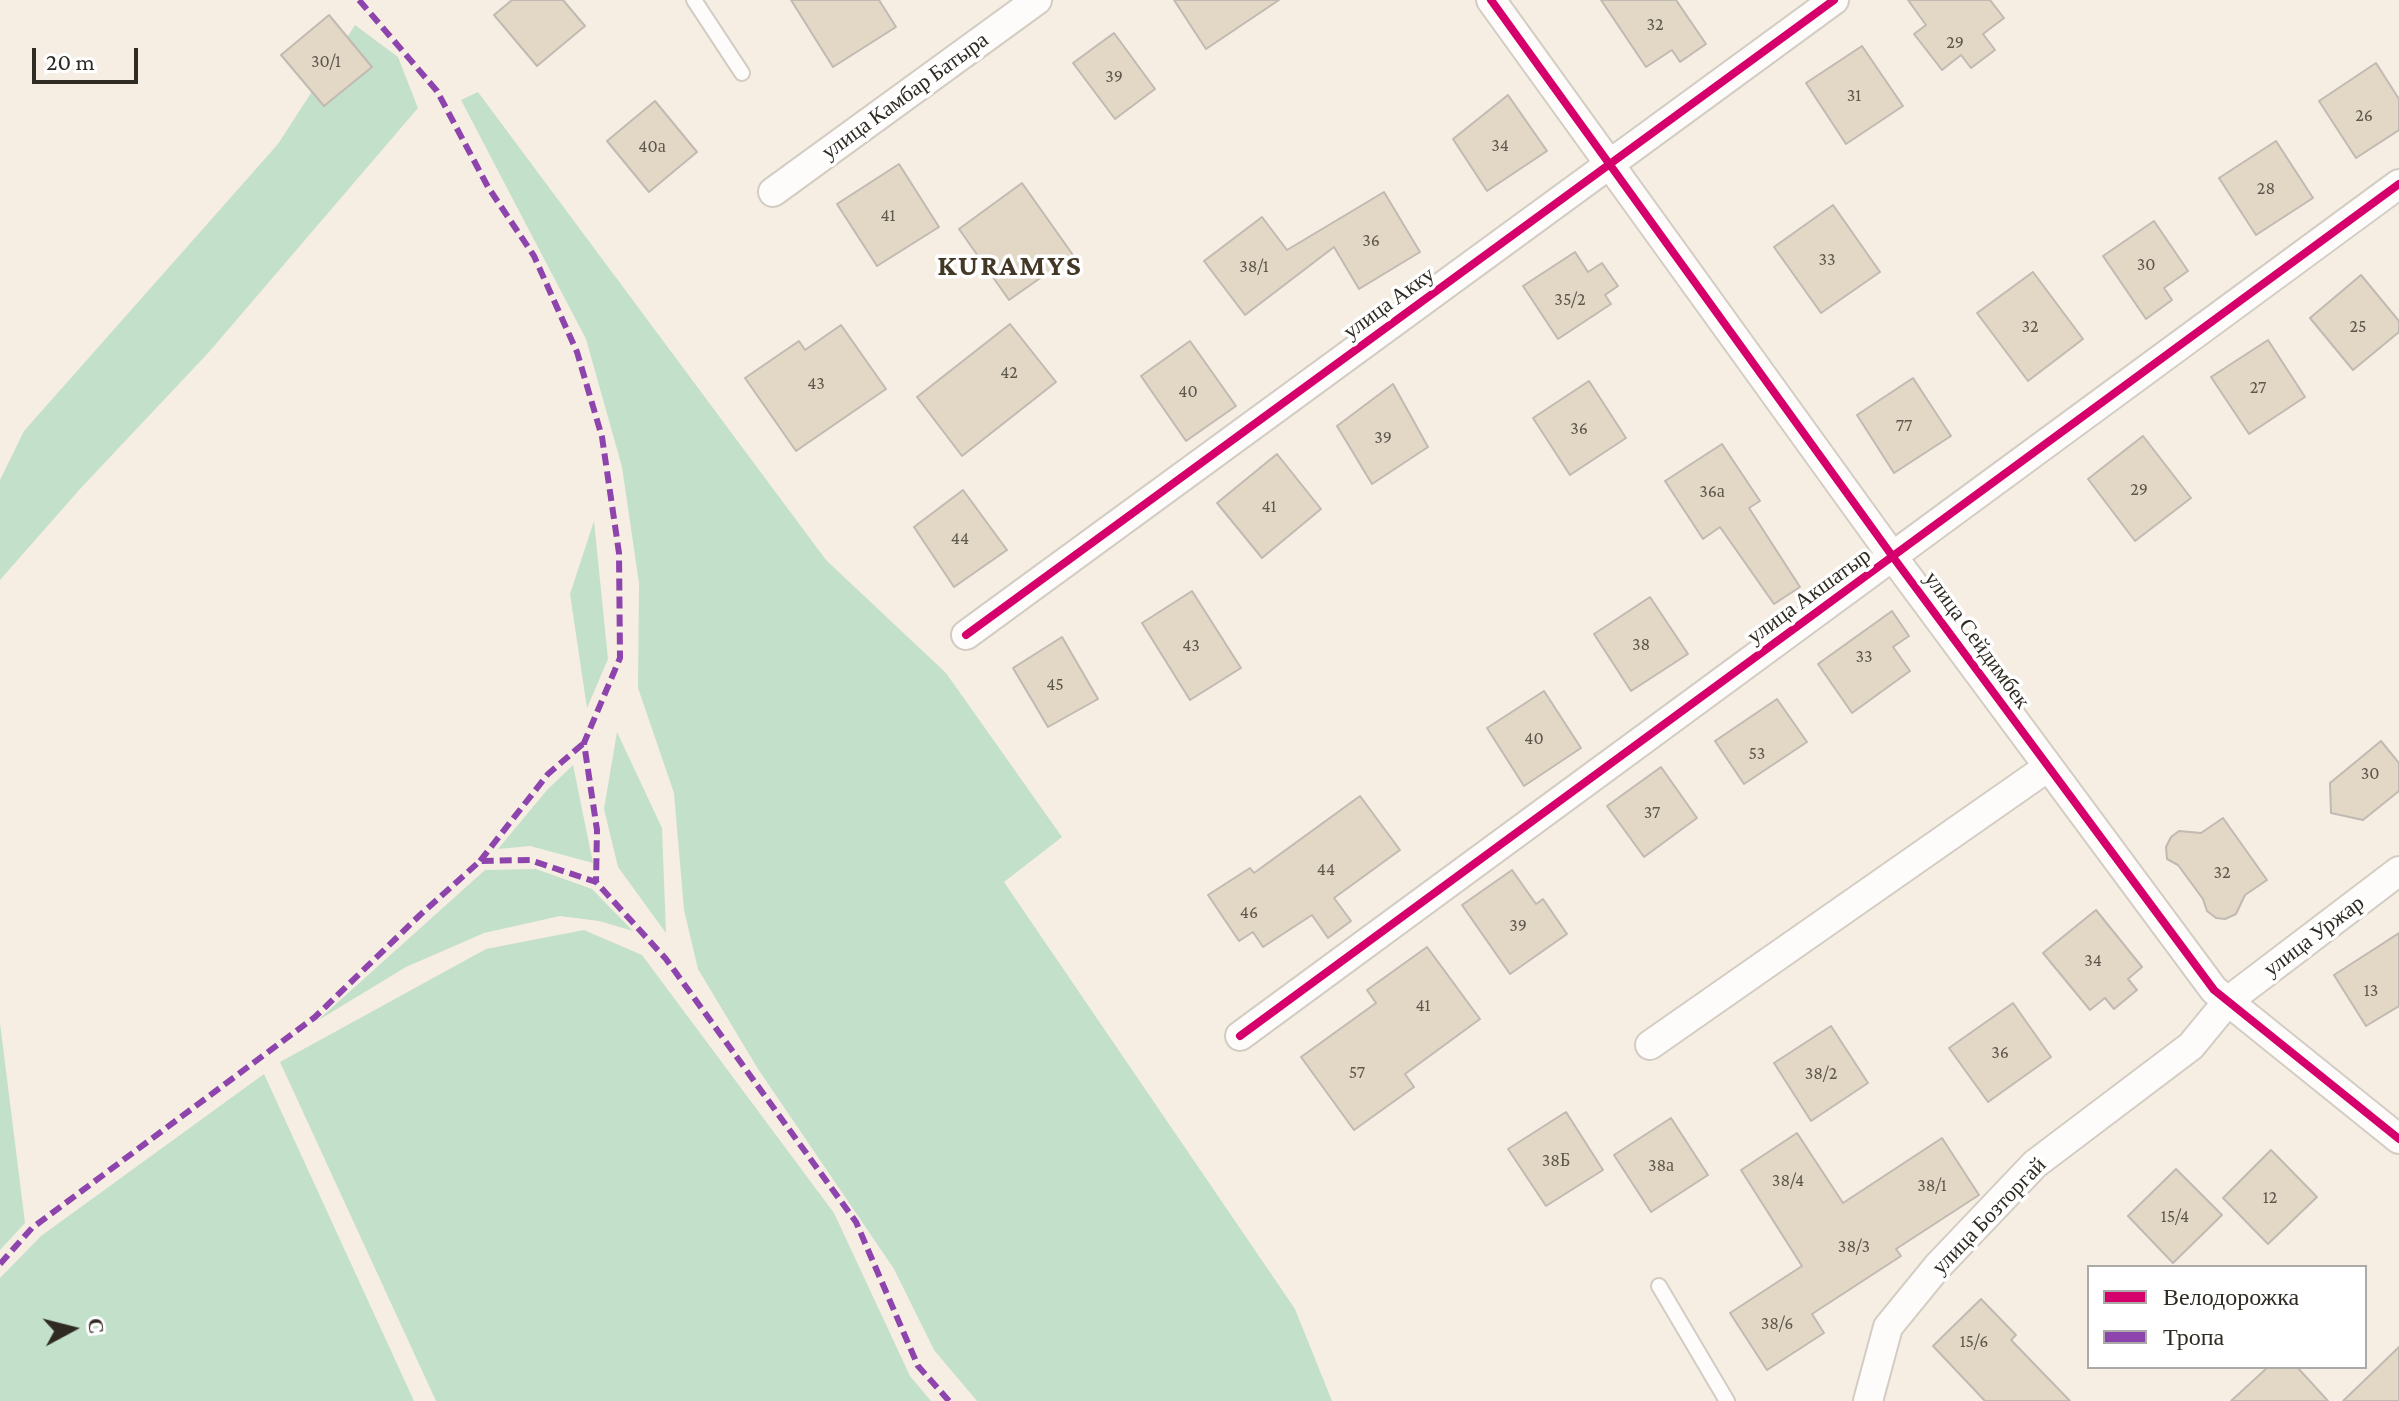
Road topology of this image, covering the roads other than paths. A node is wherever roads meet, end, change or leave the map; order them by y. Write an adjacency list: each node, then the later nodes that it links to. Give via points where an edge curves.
1 (694, 0): 5 (lane)
2 (1037, 0): 8 (street, улица Камбар Батыра)
3 (1491, 0): 6 (street, улица Сейдимбек)
4 (1834, 0): 6 (street, улица Акку)
5 (742, 73)
6 (1609, 165): 9 (street, улица Сейдимбек); 10 (street, улица Акку)
7 (2399, 184): 9 (street, улица Акшатыр)
8 (773, 192)
9 (1893, 557): 11 (street, улица Сейдимбек); 14 (street, улица Акшатыр)
10 (966, 635)
11 (2048, 767): 13 (street, улица Сейдимбек, via 2214,990); 15 (street)
12 (2399, 871): 13 (street, улица Уржар)
13 (2228, 1001): 16 (street, улица Сейдимбек); 19 (street, улица Бозторгай, via 2191,1046 2035,1164 1937,1267 1888,1327)
14 (1240, 1036)
15 (1650, 1045)
16 (2399, 1139)
17 (1659, 1286): 18 (lane)
18 (1727, 1401)
19 (1868, 1401)

